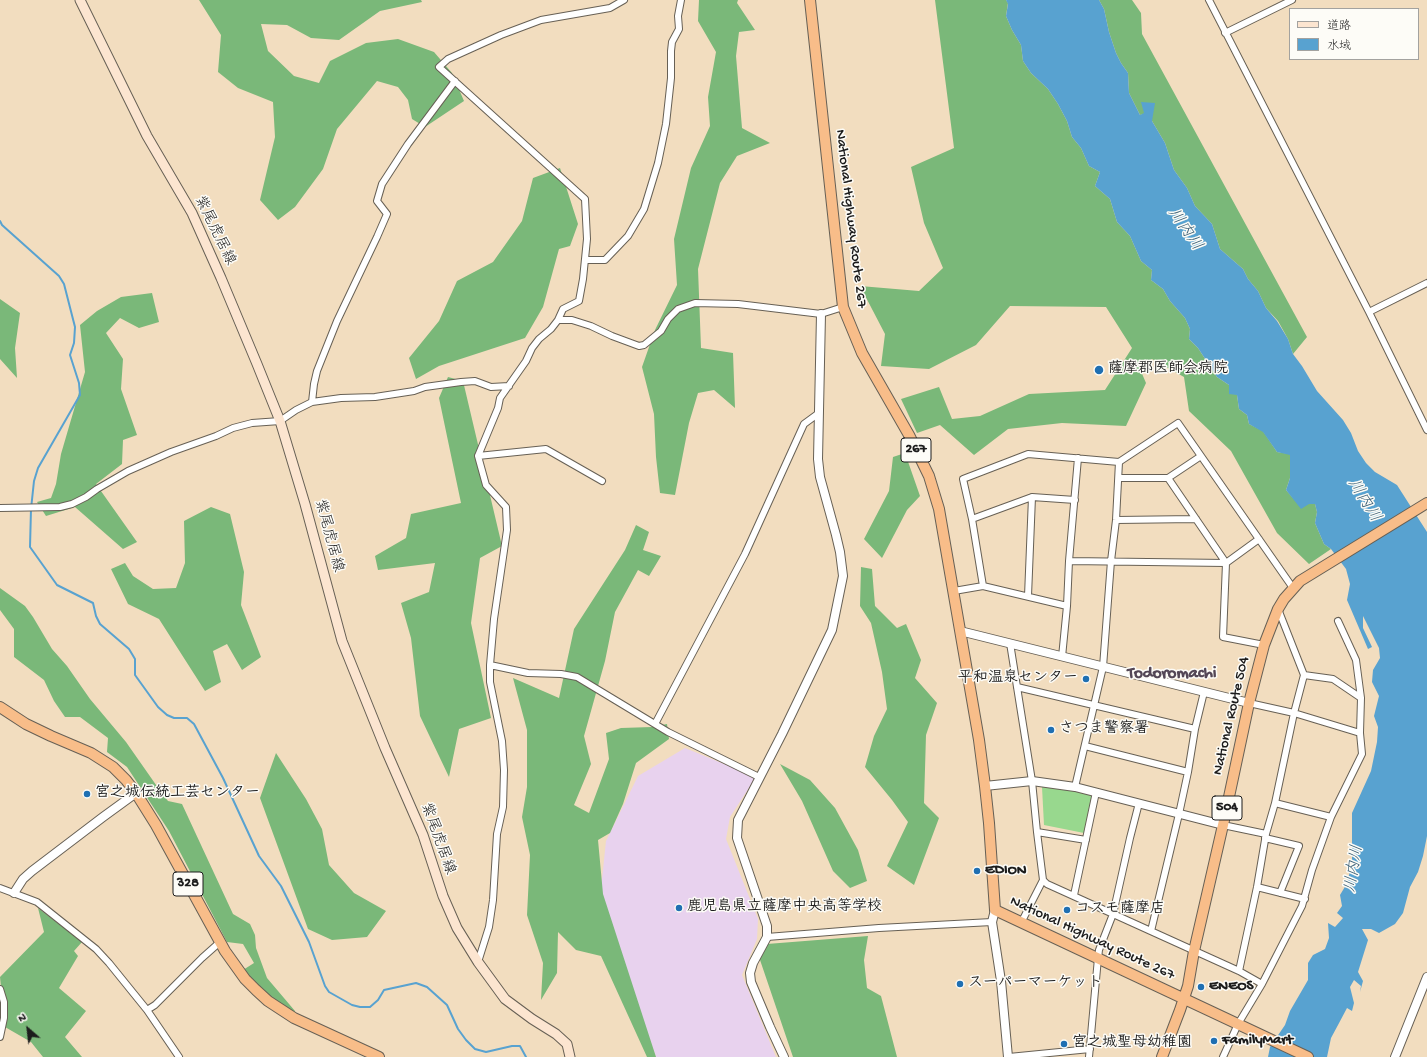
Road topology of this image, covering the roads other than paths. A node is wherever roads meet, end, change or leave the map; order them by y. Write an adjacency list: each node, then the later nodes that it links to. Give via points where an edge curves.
1 (80, 0): 18 (main road, 紫尾虎居線, via 148,136 192,213)
2 (624, 0): 8 (street, via 610,8 541,20 448,59 439,67)
3 (681, 0): 9 (street, via 679,29 672,42 666,124 658,163 644,209 628,236 605,260)
4 (810, 0): 11 (highway, National Highway Route 267 / 267)
5 (1209, 0): 7 (street)
6 (1292, 0): 7 (street)
7 (1226, 33): 12 (street)
8 (455, 82): 9 (street, via 584,199); 16 (street, via 408,144 382,184 377,201 387,214 337,321 317,371)
9 (585, 260): 14 (street, via 579,301 563,309)
10 (1427, 283): 12 (street)
11 (843, 307): 13 (street); 40 (highway, National Highway Route 267 / 267, via 862,353 909,435 929,476 939,509)
12 (1369, 312): 19 (street)
13 (821, 314): 14 (street, via 738,304 695,303 678,309 661,331 639,346 591,326 572,320); 17 (street)
14 (558, 320): 15 (street, via 539,338)
15 (508, 386): 16 (street, via 491,387 475,381 461,382 375,397); 20 (street, via 500,398)
16 (312, 402): 18 (street)
17 (819, 413): 59 (street, via 804,424 745,554); 64 (street, via 820,477 840,552 843,576 832,630)
18 (280, 421): 30 (street, via 252,423 232,428 171,452 128,471 72,504 60,507); 94 (main road, 紫尾虎居線, via 342,641 423,834 443,896)
19 (1427, 430)
20 (478, 456): 26 (street, via 546,449); 49 (street, via 486,485 506,506 507,530)
21 (1201, 456): 23 (street, via 1178,423); 25 (street); 34 (street)
22 (1078, 458): 23 (street); 28 (street); 31 (street, via 1028,454 963,479)
23 (1119, 462): 24 (street)
24 (1119, 478): 25 (street); 33 (street)
25 (1168, 478): 32 (street)
26 (602, 481)
27 (1032, 497): 28 (street); 31 (street); 41 (street)
28 (1075, 500): 35 (street)
29 (1427, 503): 39 (highway, National Route 504 / 504, via 1314,572)
30 (0, 508)
31 (972, 519): 38 (street)
32 (1196, 519): 33 (street); 37 (street)
33 (1116, 520): 36 (street)
34 (1259, 539): 37 (street); 39 (street)
35 (1069, 561): 36 (street); 42 (street)
36 (1112, 561): 37 (street); 50 (street)
37 (1226, 563): 47 (street, via 1223,636)
38 (983, 586): 40 (street); 41 (street)
39 (1293, 588): 43 (highway, National Route 504 / 504)
40 (954, 591): 45 (highway, National Highway Route 267 / 267)
41 (1028, 596): 42 (street)
42 (1067, 606): 48 (street)
43 (1278, 609): 47 (highway, National Route 504 / 504); 51 (street)
44 (1338, 621): 54 (street, via 1356,660)
45 (960, 631): 46 (street); 66 (highway, National Highway Route 267 / 267)
46 (1010, 643): 48 (street); 52 (street)
47 (1264, 645): 55 (highway, National Route 504 / 504)
48 (1062, 657): 50 (street)
49 (490, 664): 59 (street, via 528,673 577,677); 94 (street, via 490,682 502,741 504,770 502,807 494,857 493,900 489,926)
50 (1103, 667): 53 (street); 56 (street)
51 (1304, 675): 54 (street, via 1333,679); 58 (street)
52 (1017, 687): 56 (street); 65 (street)
53 (1204, 692): 55 (street); 60 (street)
54 (1361, 698): 61 (street)
55 (1249, 703): 58 (street); 74 (highway, National Route 504 / 504)
56 (1095, 706): 60 (street); 62 (street)
57 (0, 707): 69 (highway, 328, via 26,724 103,760 113,767)
58 (1294, 713): 61 (street); 70 (street)
59 (655, 724): 64 (street)
60 (1195, 729): 63 (street)
61 (1360, 732): 73 (street, via 1362,754)
62 (1085, 746): 63 (street); 67 (street)
63 (1188, 772): 72 (street)
64 (759, 777): 90 (street, via 738,820 737,838 766,926)
65 (1032, 781): 66 (street); 67 (street); 75 (street)
66 (985, 786): 85 (highway, National Highway Route 267 / 267)
67 (1076, 787): 68 (street)
68 (1096, 792): 71 (street); 77 (street)
69 (136, 793): 81 (street, via 32,871); 91 (highway, 328)
70 (1275, 803): 73 (street); 76 (street)
71 (1139, 804): 72 (street); 86 (street)
72 (1179, 814): 74 (street); 89 (street)
73 (1331, 817): 84 (street, via 1312,870)
74 (1223, 825): 76 (street); 92 (highway, National Route 504 / 504)
75 (1037, 832): 77 (street); 78 (street)
76 (1266, 836): 79 (street); 82 (street, via 1299,846)
77 (1086, 840): 83 (street)
78 (1043, 880): 83 (street); 88 (street)
79 (1257, 887): 82 (street); 95 (street)
80 (0, 888): 81 (street)
81 (14, 893): 100 (street, via 37,902 96,949)
82 (1280, 893): 84 (street)
83 (1074, 895): 86 (street)
84 (1305, 899): 97 (street)
85 (995, 910): 87 (street); 88 (highway, National Highway Route 267)
86 (1113, 914): 89 (street); 93 (street)
87 (992, 922): 90 (street); 108 (street)
88 (1021, 923): 93 (highway, National Highway Route 267)
89 (1151, 931): 92 (street)
90 (767, 937): 107 (street, via 753,963 751,982)
91 (220, 942): 100 (street); 105 (highway, 328, via 245,979 268,1001 310,1027)
92 (1194, 951): 95 (street); 99 (highway, National Route 504 / 504)
93 (1098, 958): 99 (highway, National Highway Route 267); 103 (street)
94 (478, 962): 106 (main road, 紫尾虎居線, via 505,999 567,1044)
95 (1239, 971): 97 (street)
96 (1427, 977): 113 (street)
97 (1262, 984): 101 (street)
98 (0, 989): 102 (street, via 4,1002)
99 (1184, 998): 101 (highway, National Highway Route 267); 110 (highway, National Route 504 / 504)
100 (147, 1010): 104 (street)
101 (1241, 1025): 111 (street); 112 (highway, National Highway Route 267)
102 (0, 1037)
103 (1090, 1049): 108 (street); 109 (street)
104 (179, 1057)
105 (379, 1057)
106 (570, 1057)
107 (784, 1057)
108 (1008, 1057)
109 (1089, 1057)
110 (1162, 1057)
111 (1223, 1057)
112 (1308, 1057)
113 (1395, 1057)

